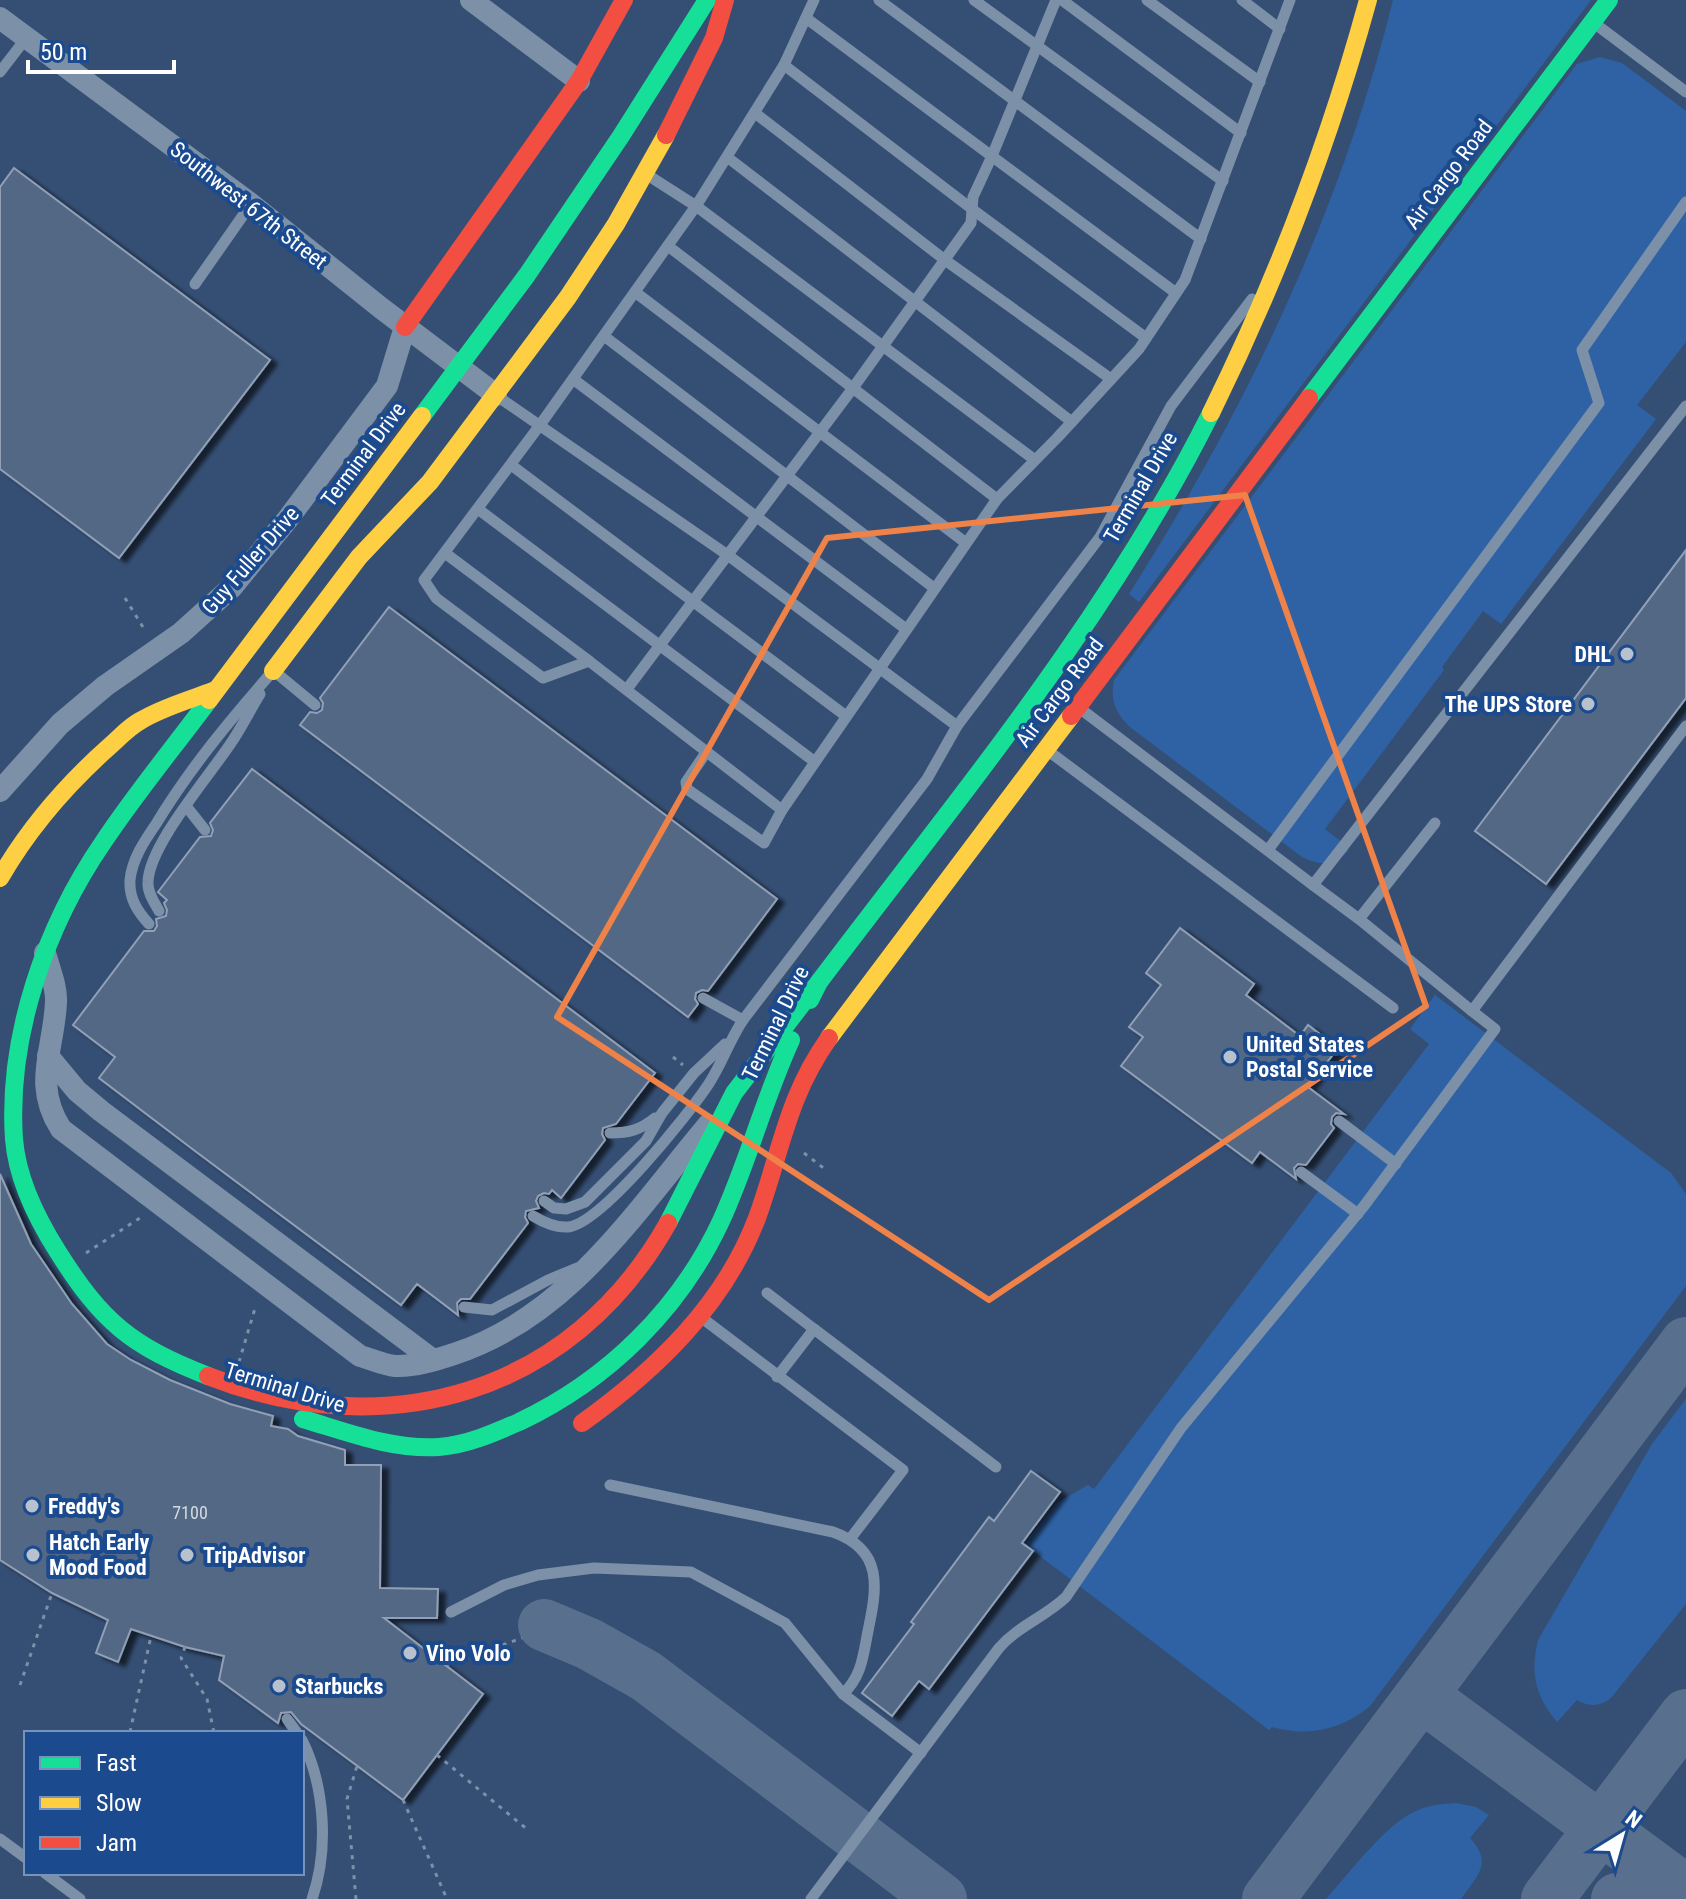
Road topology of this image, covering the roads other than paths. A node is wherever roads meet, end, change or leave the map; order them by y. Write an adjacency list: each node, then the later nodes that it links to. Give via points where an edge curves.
1 (471, 0): 22 (street)
2 (624, 0): 22 (main road, Guy Fuller Drive)
3 (707, 0): 48 (main road, Terminal Drive, via 575,206)
4 (725, 0): 30 (main road, via 714,38)
5 (814, 0): 15 (lane)
6 (879, 0): 25 (lane)
7 (974, 0): 19 (lane)
8 (1059, 0): 19 (lane); 27 (lane)
9 (1147, 0): 23 (lane)
10 (1242, 0): 17 (lane)
11 (1290, 0): 17 (lane)
12 (1609, 0): 16 (main road, Air Cargo Road)
13 (1367, 1): 39 (main road, Terminal Drive, via 1316,170)
14 (0, 18): 18 (street, Southwest 67th Street)
15 (806, 18): 20 (lane); 28 (lane)
16 (1592, 22): 24 (lane); 78 (main road, Air Cargo Road)
17 (1280, 29): 23 (lane)
18 (27, 37): 21 (lane); 33 (street, Southwest 67th Street)
19 (1038, 46): 25 (lane); 31 (lane)
20 (784, 65): 26 (lane); 35 (lane)
21 (0, 72)
22 (579, 81): 44 (main road, Guy Fuller Drive)
23 (1260, 82): 27 (lane)
24 (1686, 92)
25 (1015, 102): 28 (lane); 36 (lane)
26 (755, 113): 29 (lane); 38 (lane)
27 (1241, 133): 31 (lane)
28 (992, 156): 35 (lane); 42 (lane)
29 (727, 157): 34 (lane); 43 (lane)
30 (646, 174): 34 (lane); 52 (main road, via 568,297)
31 (1223, 181): 36 (lane)
32 (1686, 202): 90 (lane, via 1582,350 1599,403)
33 (251, 204): 40 (lane); 44 (street, Southwest 67th Street)
34 (696, 206): 37 (lane); 47 (lane)
35 (972, 209): 38 (lane, via 971,223); 46 (lane)
36 (1201, 239): 42 (lane)
37 (668, 246): 41 (lane); 51 (lane)
38 (945, 260): 43 (lane); 50 (lane)
39 (1279, 264): 80 (lane, via 1171,406 1100,537); 97 (main road, Terminal Drive, via 1218,396 1132,552 1051,672)
40 (195, 284)
41 (635, 292): 45 (lane); 56 (lane)
42 (1176, 293): 46 (lane)
43 (917, 301): 47 (lane); 54 (lane)
44 (405, 327): 48 (street, Southwest 67th Street); 85 (street, Guy Fuller Drive, via 387,386 225,594 60,724)
45 (604, 336): 49 (lane); 59 (lane)
46 (1146, 338): 50 (lane)
47 (884, 347): 51 (lane); 57 (lane)
48 (459, 367): 52 (street, Southwest 67th Street); 66 (main road, Terminal Drive)
49 (573, 379): 55 (lane); 62 (lane)
50 (1111, 379): 54 (lane)
51 (853, 388): 56 (lane); 60 (lane)
52 (496, 395): 55 (lane); 68 (main road, via 430,482 359,557)
53 (1686, 406): 92 (lane)
54 (1072, 422): 57 (lane)
55 (540, 425): 58 (lane); 65 (lane)
56 (820, 432): 59 (lane); 63 (lane)
57 (1035, 460): 60 (lane)
58 (511, 465): 61 (lane); 69 (lane)
59 (788, 476): 62 (lane); 67 (lane)
60 (997, 499): 63 (lane)
61 (478, 509): 64 (lane); 71 (lane)
62 (757, 518): 65 (lane); 70 (lane)
63 (966, 543): 67 (lane)
64 (445, 553): 72 (lane); 72 (lane, via 424,580 436,598 543,678)
65 (729, 556): 69 (lane); 73 (lane)
66 (298, 580): 68 (main road); 75 (main road, Terminal Drive)
67 (934, 588): 70 (lane)
68 (326, 601): 74 (main road)
69 (694, 601): 71 (lane); 79 (lane)
70 (906, 629): 73 (lane)
71 (660, 645): 76 (lane); 84 (lane)
72 (589, 661): 76 (lane)
73 (879, 667): 79 (lane); 80 (lane)
74 (273, 671): 77 (lane); 86 (lane, via 233,741); 95 (lane, via 219,732 139,851 130,879 137,911)
75 (216, 689): 91 (main road, via 140,720 107,748 46,810); 96 (main road, Terminal Drive, via 103,842)
76 (627, 689): 83 (lane)
77 (315, 705)
78 (1078, 707): 82 (main road, Air Cargo Road); 90 (lane)
79 (846, 716): 84 (lane)
80 (957, 726): 101 (lane, via 927,779)
81 (1686, 726): 100 (lane)
82 (1046, 749): 99 (lane); 117 (main road, Air Cargo Road, via 819,1053 799,1086 747,1241)
83 (707, 751): 87 (lane); 87 (lane, via 686,782 687,789 764,843)
84 (815, 762): 87 (lane)
85 (0, 791)
86 (186, 806): 89 (lane); 93 (lane, via 149,872 148,890)
87 (782, 810)
88 (1435, 823): 94 (lane)
89 (205, 830)
90 (1268, 850): 92 (lane)
91 (0, 878)
92 (1313, 885): 94 (lane)
93 (159, 911)
94 (1359, 919): 100 (lane)
95 (149, 924)
96 (44, 953): 103 (street, via 57,999); 104 (main road, Terminal Drive, via 21,1040 14,1142 40,1223 116,1327 172,1363 254,1394 335,1409 389,1410 466,1392 546,1355 605,1307 654,1249)
97 (819, 982): 104 (main road, Terminal Drive); 108 (main road, Terminal Drive, via 779,1063 720,1222 673,1298 620,1356 564,1398 486,1436 448,1445 381,1440 249,1404 187,1380 130,1344 87,1304 39,1242)
98 (703, 998): 101 (lane)
99 (1393, 1008)
100 (1472, 1011): 109 (lane, via 1495,1029)
101 (743, 1020): 102 (lane)
102 (731, 1038): 105 (lane); 113 (lane, via 709,1084 603,1208 569,1227)
103 (48, 1056): 119 (street, via 101,1111); 119 (street, via 46,1099 61,1129 77,1144 360,1356 394,1366)
104 (732, 1097): 114 (street)
105 (662, 1113): 107 (lane, via 640,1130); 111 (lane, via 646,1141 585,1202 566,1209)
106 (1339, 1121): 109 (lane)
107 (610, 1133)
108 (0, 1152)
109 (1396, 1164): 112 (lane)
110 (1301, 1172): 112 (lane)
111 (544, 1201)
112 (1358, 1214): 130 (lane, via 1181,1428 1066,1597 1008,1637)
113 (533, 1216)
114 (594, 1262): 116 (lane, via 492,1310); 119 (street, via 507,1332)
115 (767, 1293): 118 (lane)
116 (464, 1307)
117 (699, 1316): 120 (lane); 121 (main road, Air Cargo Road, via 619,1398)
118 (814, 1329): 120 (lane); 122 (lane)
119 (433, 1360)
120 (777, 1377): 124 (lane, via 903,1470)
121 (582, 1423)
122 (996, 1467)
123 (610, 1485): 124 (lane)
124 (850, 1539): 126 (lane, via 867,1558 876,1587 859,1677)
125 (451, 1612): 126 (lane, via 504,1585 538,1575 594,1568 691,1572 785,1623)
126 (843, 1694): 130 (lane)
127 (287, 1719): 128 (lane)
128 (296, 1731)
129 (304, 1745): 135 (lane, via 317,1776 320,1803)
130 (921, 1753): 136 (lane)
131 (0, 1839): 132 (lane)
132 (24, 1857)
133 (48, 1875): 134 (lane)
134 (80, 1899)
135 (312, 1899)
136 (811, 1899)

